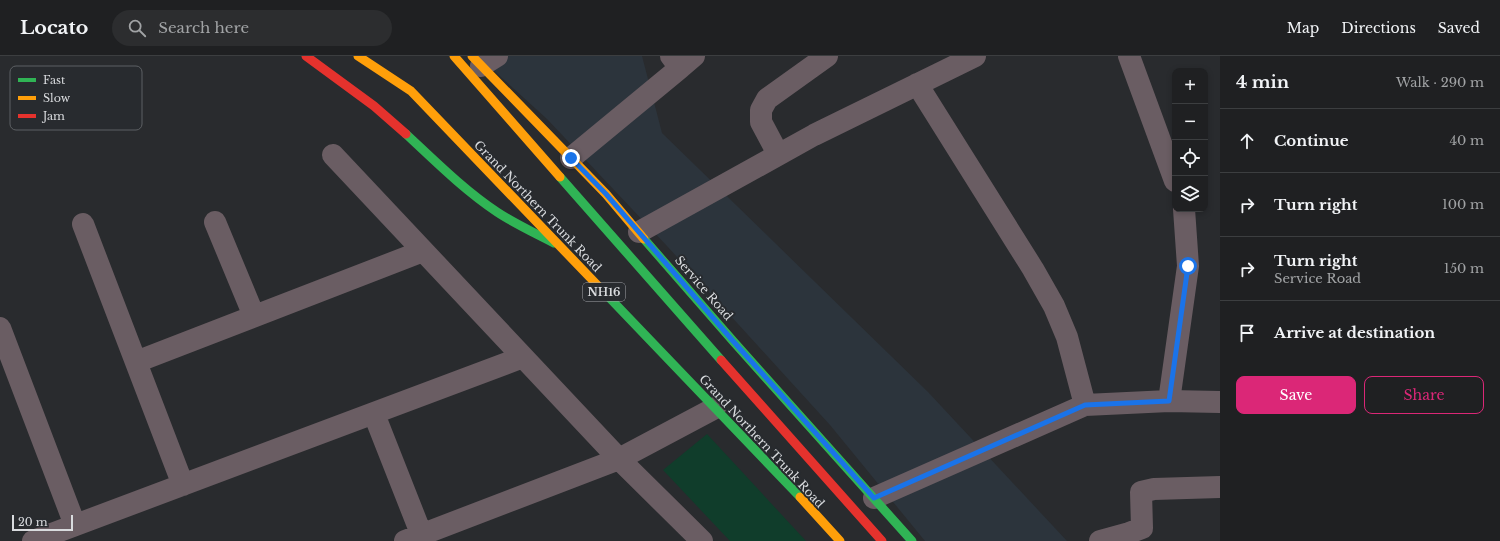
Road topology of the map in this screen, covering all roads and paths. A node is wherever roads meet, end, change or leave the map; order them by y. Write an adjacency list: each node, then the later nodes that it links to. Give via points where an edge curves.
1 (306, 56): 18 (main road, via 395,124 431,159 492,210)
2 (358, 56): 18 (main road, Grand Northern Trunk Road / NH16, via 411,91)
3 (454, 56): 38 (main road, Grand Northern Trunk Road)
4 (827, 56): 10 (street, via 767,99 761,110 761,122)
5 (1129, 56): 13 (street)
6 (968, 57): 9 (street)
7 (483, 59): 12 (main road, Service Road)
8 (682, 60): 12 (street)
9 (917, 84): 10 (street); 26 (street, via 1054,306 1067,337)
10 (778, 154): 17 (street)
11 (333, 155): 19 (street)
12 (571, 158): 17 (main road, Service Road)
13 (1173, 176)
14 (1184, 212): 24 (street, via 1188,266)
15 (215, 222): 20 (street)
16 (83, 224): 23 (street)
17 (639, 232): 32 (main road, Service Road)
18 (561, 247): 27 (main road, Grand Northern Trunk Road / NH16)
19 (424, 251): 20 (street); 22 (street)
20 (254, 316): 23 (street)
21 (0, 328): 33 (street)
22 (523, 357): 28 (street); 29 (street)
23 (136, 362): 30 (street)
24 (1169, 401): 25 (street); 26 (street)
25 (1220, 402)
26 (1085, 405): 32 (street)
27 (715, 408): 29 (street); 37 (main road, Grand Northern Trunk Road / NH16)
28 (374, 414): 30 (street); 34 (street)
29 (619, 459): 34 (street); 36 (street)
30 (183, 485): 33 (street)
31 (1220, 487): 40 (street, via 1154,489 1142,492 1142,528)
32 (874, 498): 39 (main road, Service Road)
33 (75, 525): 35 (street)
34 (417, 539)
35 (33, 541)
36 (702, 541)
37 (840, 541)
38 (882, 541)
39 (912, 541)
40 (1100, 541)

